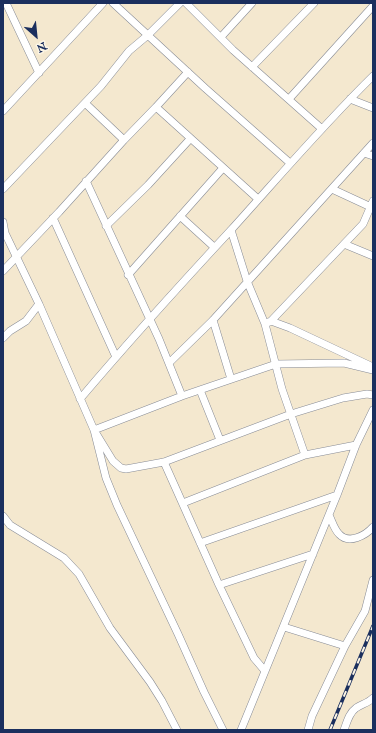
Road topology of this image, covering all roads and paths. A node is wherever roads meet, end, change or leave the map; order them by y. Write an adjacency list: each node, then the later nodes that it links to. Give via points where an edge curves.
1 (6, 3): 13 (street)
2 (103, 3): 13 (street)
3 (114, 3): 9 (street)
4 (180, 3): 9 (street)
5 (186, 3): 10 (street)
6 (252, 3): 10 (street)
7 (314, 3): 11 (street)
8 (373, 6): 15 (street)
9 (148, 35): 12 (street); 17 (street, via 129,51)
10 (221, 37): 11 (street)
11 (252, 67): 15 (street)
12 (188, 72): 18 (street); 27 (street)
13 (39, 73): 20 (street)
14 (373, 76): 16 (street)
15 (289, 99): 21 (street)
16 (350, 99): 19 (street); 21 (street)
17 (85, 103): 23 (street); 30 (street)
18 (156, 107): 22 (street); 23 (street)
19 (373, 108)
20 (3, 111)
21 (322, 128): 27 (street)
22 (190, 139): 28 (street); 37 (street)
23 (124, 140): 29 (street)
24 (373, 143): 25 (street)
25 (364, 153): 26 (street); 31 (street)
26 (373, 156)
27 (290, 163): 32 (street)
28 (223, 168): 32 (street); 34 (street)
29 (86, 181): 35 (street); 37 (street)
30 (3, 189)
31 (332, 189): 33 (street); 45 (street)
32 (258, 200): 38 (street)
33 (372, 205): 39 (street, via 363,224)
34 (180, 216): 40 (street); 44 (street)
35 (54, 218): 41 (street); 51 (street)
36 (3, 222): 41 (street, via 5,233)
37 (106, 226): 44 (street)
38 (231, 230): 40 (street); 45 (street)
39 (344, 244): 42 (street); 49 (street)
40 (214, 247): 47 (street)
41 (16, 256): 43 (street); 46 (street)
42 (373, 256)
43 (3, 271)
44 (128, 275): 47 (street)
45 (247, 281): 48 (street); 49 (street)
46 (39, 304): 50 (street, via 26,321); 60 (street)
47 (150, 319): 51 (street); 52 (street)
48 (213, 320): 52 (street); 56 (street)
49 (268, 323): 53 (street); 54 (street, via 290,328)
50 (3, 338)
51 (116, 357): 60 (street)
52 (169, 363): 59 (street)
53 (276, 364): 55 (street, via 344,363); 56 (street); 62 (street)
54 (373, 367)
55 (373, 370)
56 (231, 379): 57 (street)
57 (200, 390): 59 (street); 64 (street)
58 (373, 395): 62 (street, via 343,398)
59 (182, 396): 63 (street)
60 (80, 399): 63 (street)
61 (373, 410): 65 (street)
62 (291, 414): 64 (street); 66 (street)
63 (94, 430): 67 (street, via 113,461 121,468); 82 (street, via 106,478 117,505)
64 (220, 440): 67 (street)
65 (356, 445): 66 (street); 68 (street)
66 (305, 455): 69 (street)
67 (164, 462): 69 (street)
68 (337, 495): 70 (street); 73 (street)
69 (183, 502): 73 (street)
70 (329, 514): 72 (street, via 340,535 345,538 358,538); 74 (street)
71 (3, 516): 81 (street, via 10,525 64,558 79,574 110,628 154,688)
72 (373, 527)
73 (200, 543): 76 (street)
74 (313, 554): 76 (street); 77 (street)
75 (373, 580): 78 (street, via 365,611)
76 (219, 586): 79 (street, via 254,658)
77 (284, 627): 78 (street); 79 (street)
78 (345, 646): 84 (street)
79 (265, 671): 83 (street)
80 (373, 698): 85 (street, via 349,715)
81 (177, 730)
82 (223, 730)
83 (241, 730)
84 (308, 730)
85 (344, 730)

